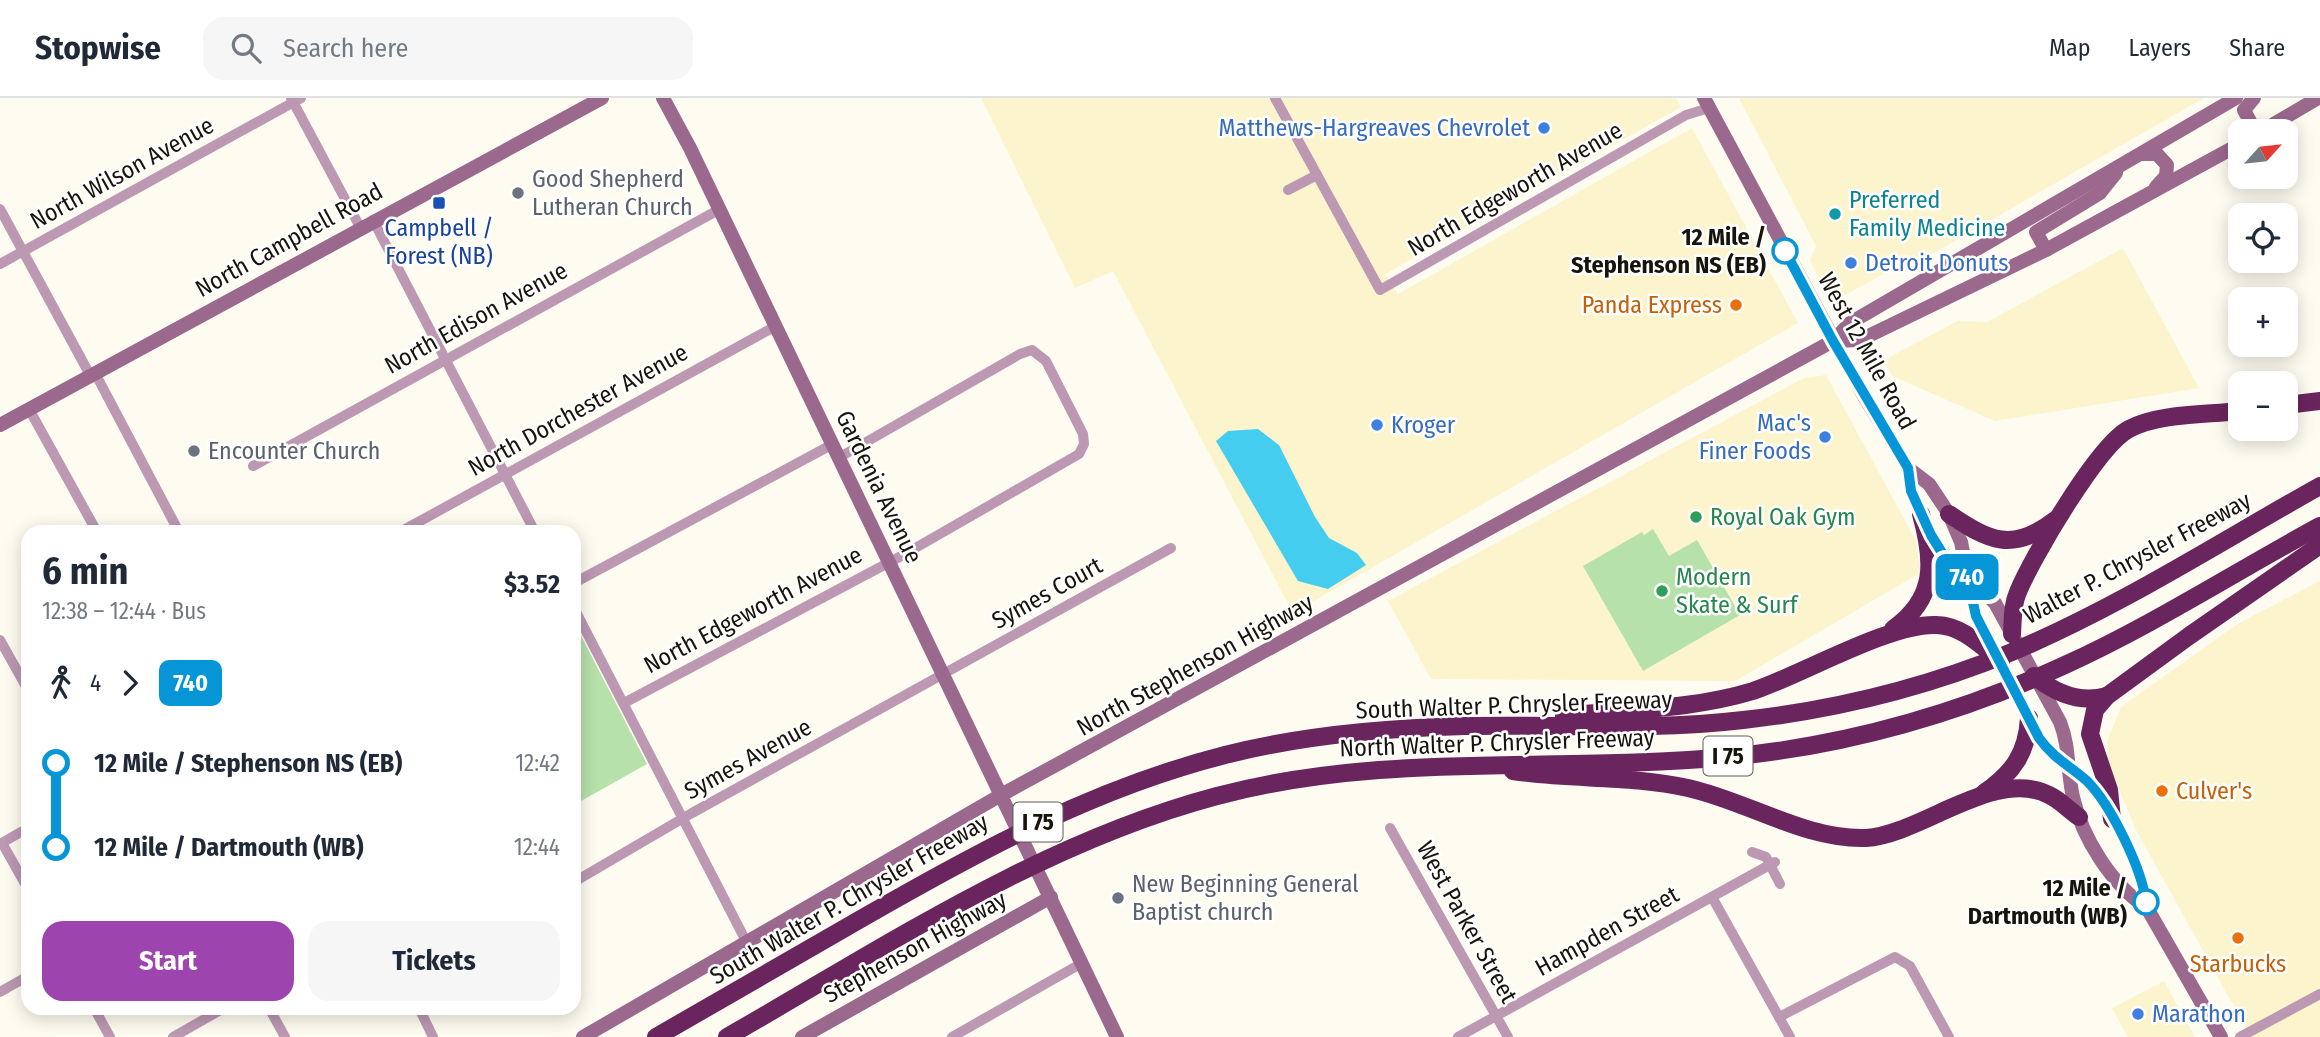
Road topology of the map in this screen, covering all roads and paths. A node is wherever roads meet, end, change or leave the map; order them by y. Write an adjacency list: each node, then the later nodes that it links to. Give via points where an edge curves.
1 (663, 98): 18 (main road, Gardenia Avenue)
2 (1275, 98): 14 (street)
3 (2236, 98): 12 (main road, North Stephenson Highway)
4 (2254, 98): 9 (main road, via 2244,110)
5 (2318, 98): 10 (main road)
6 (599, 99): 19 (main road, North Campbell Road)
7 (295, 100): 19 (street); 21 (street, North Wilson Avenue)
8 (1706, 103): 14 (street, North Edgeworth Avenue, via 1380,290); 24 (main road, West 12 Mile Road)
9 (2249, 119)
10 (2282, 119)
11 (2228, 151): 16 (main road, North Stephenson Highway)
12 (2139, 154): 13 (main road, North Stephenson Highway); 16 (main road, via 2157,154 2167,165 2166,176)
13 (2123, 163): 20 (main road, via 2100,193 2036,232); 24 (main road, North Stephenson Highway, via 1850,323)
14 (1317, 175): 15 (street)
15 (1288, 190)
16 (2148, 195): 20 (main road, North Stephenson Highway)
17 (0, 209): 21 (street)
18 (720, 209): 23 (main road, Gardenia Avenue); 25 (street, North Edison Avenue)
19 (367, 224): 25 (street); 26 (main road, North Campbell Road)
20 (2046, 250): 24 (main road, North Stephenson Highway, via 1860,340)
21 (23, 251): 22 (street, North Wilson Avenue); 26 (street)
22 (0, 264)
23 (776, 326): 32 (main road, Gardenia Avenue); 35 (street, North Dorchester Avenue)
24 (1833, 341): 34 (main road, West 12 Mile Road); 66 (main road, North Stephenson Highway)
25 (445, 359): 33 (street, North Edison Avenue); 35 (street)
26 (92, 374): 29 (main road, North Campbell Road); 41 (street)
27 (2320, 401): 28 (highway)
28 (2298, 404)
29 (29, 409): 31 (main road, North Campbell Road); 40 (street)
30 (2228, 412): 37 (highway, via 2159,421 2128,430 2109,447)
31 (0, 425)
32 (836, 450): 47 (main road, Gardenia Avenue); 47 (street, North Edgeworth Avenue, via 1032,350 1046,360 1083,434 1083,448 1070,459); 49 (street)
33 (253, 466)
34 (1908, 468): 38 (main road, West 12 Mile Road); 39 (main road, West 12 Mile Road, via 1929,484)
35 (505, 474): 42 (street, North Dorchester Avenue); 43 (street)
36 (2320, 486): 55 (highway, Walter P. Chrysler Freeway / I 75, via 2129,595)
37 (2064, 509): 39 (highway, via 2036,532 2007,541 1979,534); 51 (highway, via 2018,592)
38 (1921, 514): 48 (main road, West 12 Mile Road, via 1938,548); 53 (highway, via 1930,567 1926,590 1908,618)
39 (1949, 514): 48 (main road, West 12 Mile Road, via 1961,542)
40 (93, 525)
41 (175, 525)
42 (413, 525)
43 (531, 525)
44 (2320, 526): 63 (highway, North Walter P. Chrysler Freeway / I 75, via 2068,664 1984,698 1861,736 1731,756 1663,761)
45 (2320, 545): 59 (highway)
46 (1171, 548): 56 (street, Symes Court)
47 (889, 560): 56 (main road, Gardenia Avenue); 60 (street, North Edgeworth Avenue)
48 (1967, 575): 51 (main road, West 12 Mile Road, via 1995,603); 54 (main road, West 12 Mile Road, via 1976,616)
49 (581, 579)
50 (581, 621): 60 (street)
51 (2012, 635): 57 (main road, West 12 Mile Road)
52 (0, 640): 58 (street)
53 (1874, 641): 54 (highway, via 1913,627 1940,625 1966,634); 62 (highway, via 1769,685 1703,703)
54 (2001, 661): 61 (main road, West 12 Mile Road)
55 (1974, 666): 62 (highway, South Walter P. Chrysler Freeway / I 75, via 1854,700 1742,720 1673,725)
56 (944, 675): 66 (main road, Gardenia Avenue); 68 (street, Symes Avenue)
57 (2034, 676): 59 (highway, via 2076,699); 64 (main road, West 12 Mile Road, via 2064,733)
58 (21, 678)
59 (2107, 696): 69 (highway, via 2092,717 2090,734 2109,790)
60 (624, 703): 68 (street)
61 (2029, 718): 64 (main road, West 12 Mile Road, via 2049,753); 65 (highway, via 2024,747 2014,768)
62 (1463, 726): 97 (highway, South Walter P. Chrysler Freeway / I 75, via 1363,732 1258,747 1188,765 1092,799 949,868)
63 (1464, 764): 65 (highway, via 1555,778 1687,788 1826,835 1851,838 1887,834); 98 (highway, North Walter P. Chrysler Freeway / I 75, via 1317,775 1221,795 1149,817 1005,878)
64 (2070, 770): 67 (main road, West 12 Mile Road); 69 (main road, West 12 Mile Road, via 2086,781)
65 (1975, 798): 67 (highway, via 2034,790 2049,795)
66 (1004, 802): 78 (main road, Gardenia Avenue); 81 (main road, North Stephenson Highway)
67 (2078, 817): 80 (main road, West 12 Mile Road, via 2121,886)
68 (683, 819): 76 (street, Symes Avenue); 81 (street)
69 (2112, 819): 80 (main road, West 12 Mile Road, via 2144,887)
70 (1390, 828): 90 (street, West Parker Street)
71 (21, 832): 72 (street)
72 (1, 843): 75 (street)
73 (1752, 852): 74 (street)
74 (1773, 863): 77 (street); 79 (street, Hampden Street)
75 (21, 877)
76 (581, 878)
77 (1780, 884)
78 (1048, 892): 82 (main road, Gardenia Avenue); 99 (main road, Stephenson Highway)
79 (1712, 897): 90 (street, Hampden Street); 91 (street)
80 (2147, 908): 106 (main road, West 12 Mile Road)
81 (747, 943): 96 (main road, North Stephenson Highway)
82 (1082, 963): 100 (street); 101 (main road, Gardenia Avenue)
83 (21, 980): 84 (street)
84 (0, 992)
85 (2320, 994): 107 (street)
86 (98, 1015): 92 (street)
87 (212, 1015): 93 (street)
88 (272, 1015): 94 (street)
89 (422, 1015): 95 (street)
90 (1496, 1016): 102 (street, Hampden Street); 103 (street, West Parker Street)
91 (1779, 1017): 104 (street); 105 (street, via 1895,957 1910,966)
92 (110, 1037)
93 (173, 1037)
94 (285, 1037)
95 (433, 1037)
96 (583, 1037)
97 (656, 1037)
98 (727, 1037)
99 (802, 1037)
100 (953, 1037)
101 (1117, 1037)
102 (1458, 1037)
103 (1508, 1037)
104 (1790, 1037)
105 (1949, 1037)
106 (2221, 1037)
107 (2240, 1037)

